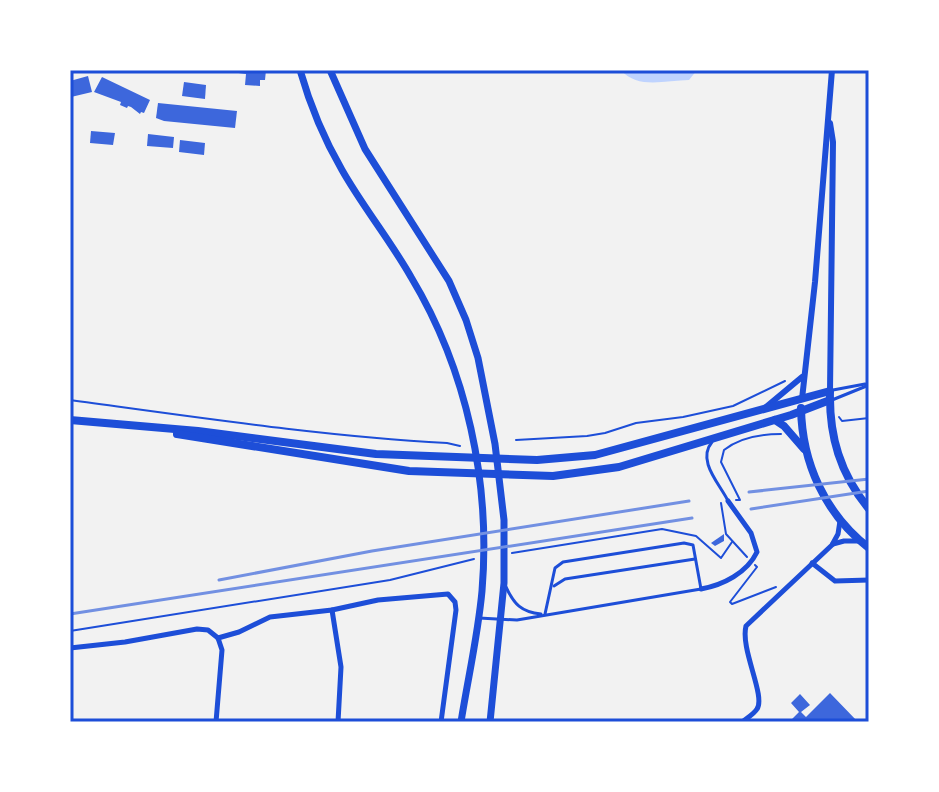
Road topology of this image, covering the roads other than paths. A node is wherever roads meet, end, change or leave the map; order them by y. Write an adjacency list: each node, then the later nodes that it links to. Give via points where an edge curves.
1 (300, 70): 16 (main road, via 342,171 412,278 440,334)
2 (330, 70): 17 (main road, via 365,149 459,302 478,358)
3 (832, 70): 4 (street)
4 (829, 117): 5 (street); 7 (street)
5 (804, 373): 8 (street); 9 (street)
6 (869, 385): 7 (lane); 7 (lane, via 851,385)
7 (830, 396): 8 (main road); 10 (main road); 21 (main road, via 833,440 844,471)
8 (802, 399): 9 (main road); 10 (main road)
9 (766, 407): 17 (main road, via 595,455)
10 (801, 412): 12 (main road); 15 (main road)
11 (70, 420): 13 (main road)
12 (772, 420): 14 (main road); 15 (main road, via 780,422)
13 (155, 429): 16 (main road, via 376,454); 18 (main road, via 377,467)
14 (717, 436): 19 (main road, via 596,472); 20 (lane, via 707,449 707,465)
15 (807, 453): 22 (main road)
16 (477, 459): 17 (main road); 18 (main road)
17 (498, 460): 19 (main road)
18 (479, 475): 19 (main road); 34 (main road, via 484,561)
19 (500, 476): 29 (main road)
20 (728, 501): 31 (street, via 755,540 755,557 726,583)
21 (869, 509)
22 (840, 520): 23 (main road); 24 (street)
23 (861, 541): 24 (street); 25 (main road)
24 (832, 545): 27 (street)
25 (869, 548)
26 (697, 559): 30 (lane, via 565,579); 30 (lane, via 693,545 684,543 563,562 555,568); 31 (lane)
27 (812, 563): 28 (street, via 835,581); 43 (street, via 746,626 744,641 760,698 757,710)
28 (869, 580)
29 (504, 583): 33 (lane, via 524,612); 35 (main road)
30 (552, 589): 33 (lane)
31 (701, 589): 33 (lane)
32 (332, 610): 36 (street, via 270,617); 39 (street, via 341,667); 40 (street, via 441,593 454,599)
33 (545, 614): 35 (lane)
34 (479, 618): 35 (lane); 41 (main road)
35 (500, 620): 42 (main road)
36 (218, 638): 37 (street, via 206,629 187,629); 38 (street, via 222,650)
37 (70, 648)
38 (216, 722)
39 (338, 722)
40 (441, 722)
41 (461, 722)
42 (490, 722)
43 (742, 722)

